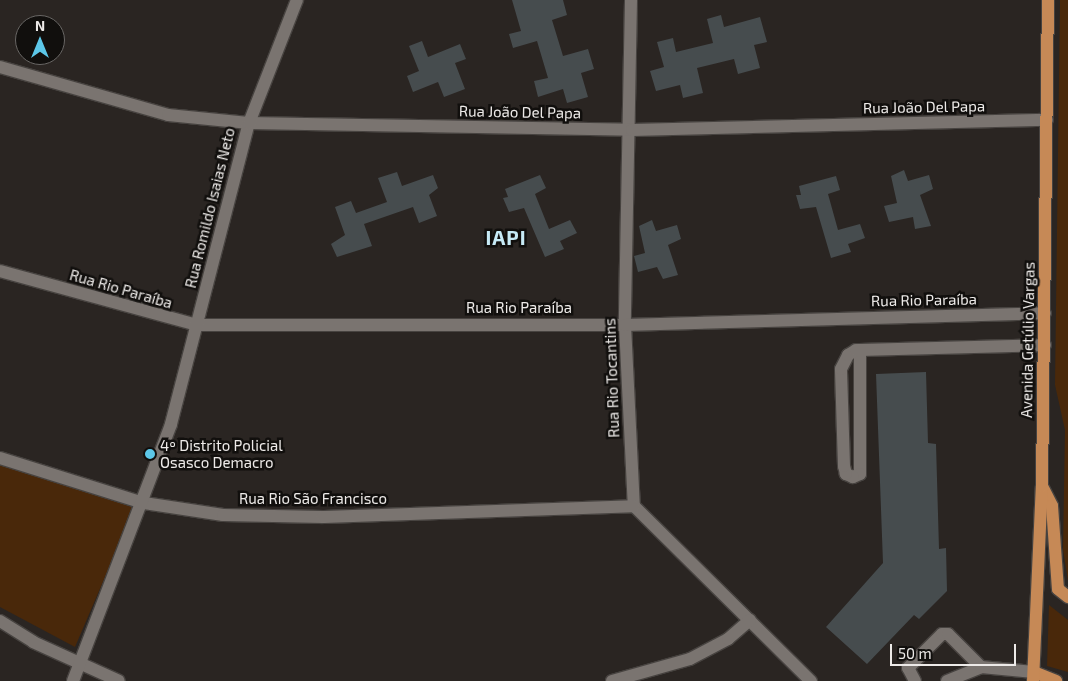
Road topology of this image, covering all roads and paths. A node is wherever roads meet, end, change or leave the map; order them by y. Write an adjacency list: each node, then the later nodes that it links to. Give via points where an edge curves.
1 (297, 0): 6 (street, Rua Romildo Isaias Neto)
2 (632, 0): 7 (street, Rua Rio Tocantins)
3 (1048, 0): 5 (main road, Avenida Getúlio Vargas)
4 (0, 67): 6 (street, Rua João Del Papa, via 168,116)
5 (1047, 120): 7 (street, Rua João Del Papa); 9 (main road, Avenida Getúlio Vargas)
6 (249, 123): 7 (street, Rua João Del Papa); 10 (street, Rua Romildo Isaias Neto)
7 (632, 130): 11 (street, Rua Rio Tocantins)
8 (0, 271): 10 (street, Rua Rio Paraíba)
9 (1045, 314): 11 (street, Rua Rio Paraíba); 12 (main road, Avenida Getúlio Vargas)
10 (198, 325): 11 (street, Rua Rio Paraíba); 16 (street, Rua Romildo Isaias Neto, via 172,424)
11 (626, 325): 17 (street, Rua Rio Tocantins)
12 (1044, 345): 13 (street); 15 (main road, Avenida Getúlio Vargas)
13 (860, 350): 13 (street, via 848,355 841,369 844,466 846,474 853,477 860,474)
14 (0, 458): 16 (street, Rua Rio São Francisco)
15 (1042, 486): 18 (main road, via 1052,506 1058,589); 23 (main road, Avenida Getúlio Vargas)
16 (144, 503): 17 (street, Rua Rio São Francisco, via 269,518); 21 (street, Rua Romildo Isaias Neto)
17 (634, 506): 19 (street)
18 (1068, 598)
19 (750, 620): 26 (street, via 728,639 690,659); 27 (street)
20 (0, 621): 21 (street)
21 (81, 664): 24 (street, Rua Romildo Isaias Neto); 25 (street)
22 (980, 667): 23 (street); 28 (street, via 948,634 942,634 908,668); 29 (street)
23 (1034, 676): 30 (main road)
24 (73, 681)
25 (119, 681)
26 (612, 681)
27 (811, 681)
28 (915, 681)
29 (947, 681)
30 (1056, 681)

